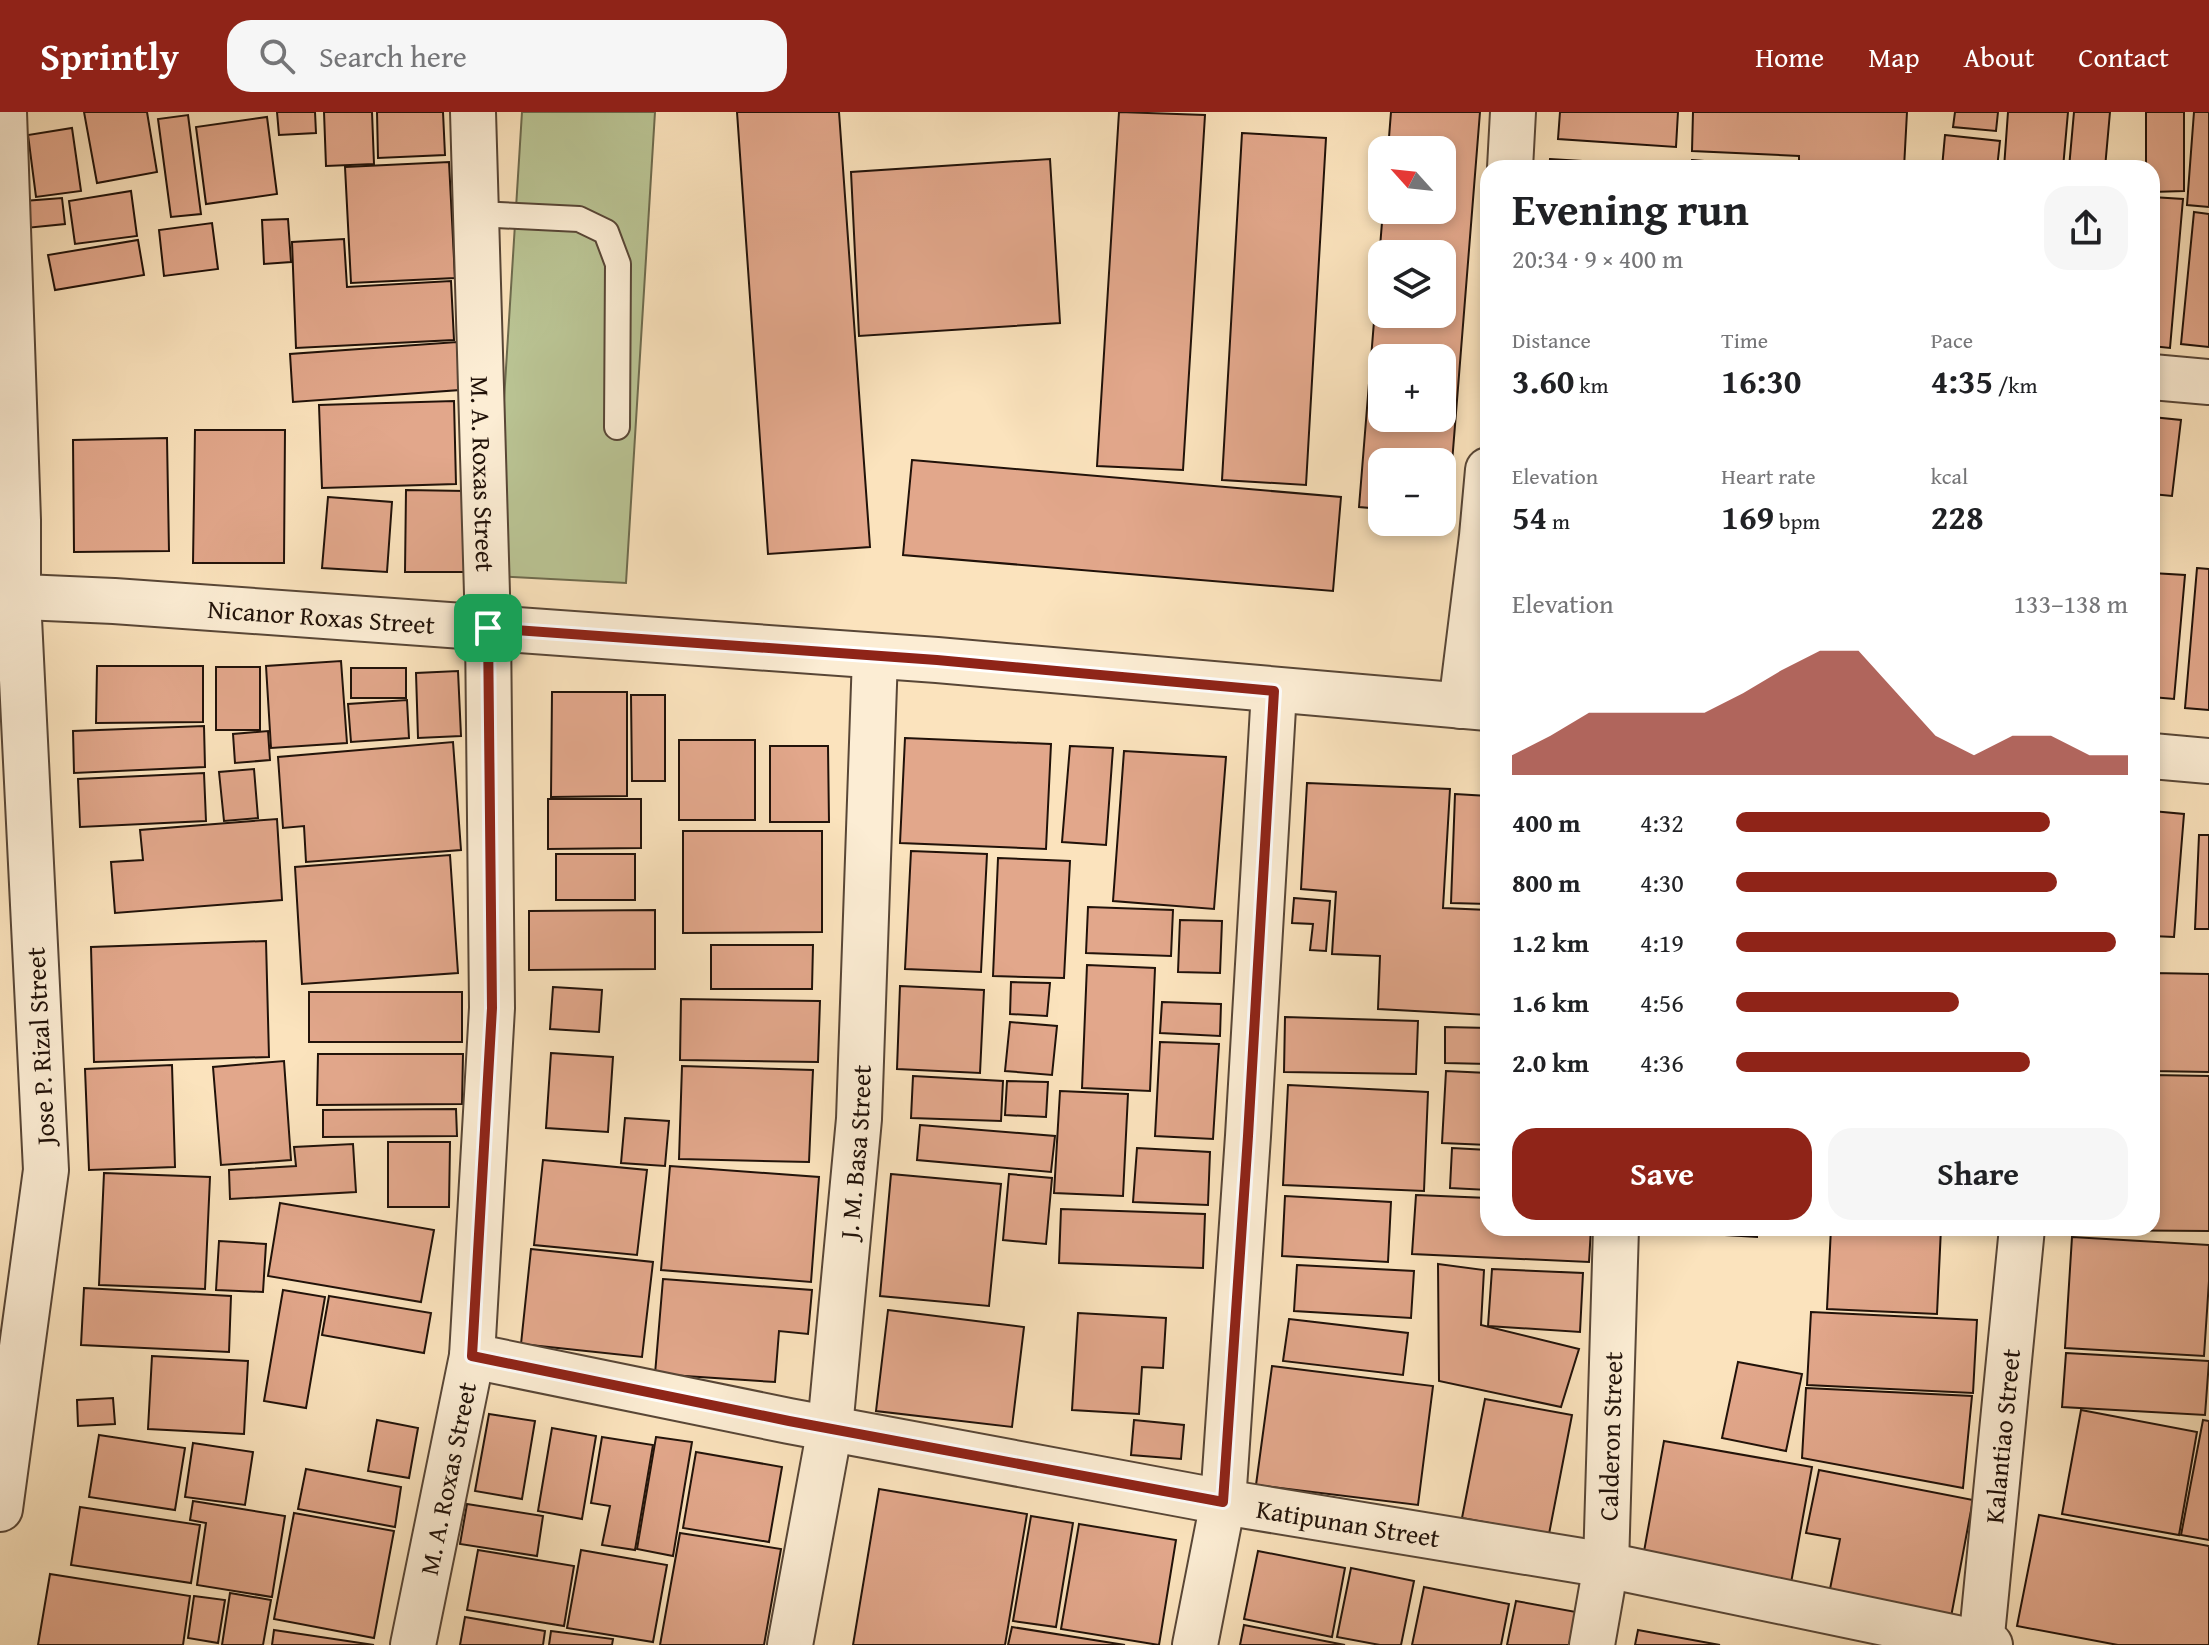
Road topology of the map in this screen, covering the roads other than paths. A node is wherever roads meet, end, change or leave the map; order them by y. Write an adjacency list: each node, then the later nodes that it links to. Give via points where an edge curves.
1 (4, 112): 10 (street, Jose P. Rizal Street, via 18,520)
2 (473, 112): 5 (street, M. A. Roxas Street)
3 (1513, 112): 4 (street)
4 (1510, 160)
5 (477, 214): 8 (lane, via 579,219 606,232 618,264); 11 (street, M. A. Roxas Street)
6 (2160, 378): 7 (street)
7 (2209, 382)
8 (617, 427)
9 (1480, 585): 14 (street)
10 (9, 597): 11 (street, Nicanor Roxas Street); 22 (street, Jose P. Rizal Street, via 46,1170)
11 (488, 628): 12 (street, Nicanor Roxas Street); 19 (street, M. A. Roxas Street, via 492,1008)
12 (875, 656): 13 (street, Nicanor Roxas Street); 20 (street, J. M. Basa Street, via 859,1119)
13 (1274, 691): 14 (street, Nicanor Roxas Street); 21 (street)
14 (1475, 707)
15 (2160, 757): 16 (street)
16 (2209, 761)
17 (1616, 1236): 23 (street, Calderon Street)
18 (2021, 1236): 24 (street, Kalantiao Street)
19 (472, 1356): 20 (street, Katipunan Street); 25 (street, M. A. Roxas Street)
20 (830, 1428): 21 (street, Katipunan Street); 26 (street, J. M. Basa Street)
21 (1223, 1502): 23 (street, Katipunan Street); 27 (street)
22 (0, 1509)
23 (1606, 1565): 24 (street, Katipunan Street); 28 (street, Calderon Street)
24 (1984, 1644)
25 (413, 1645)
26 (790, 1645)
27 (1195, 1645)
28 (1592, 1645)

